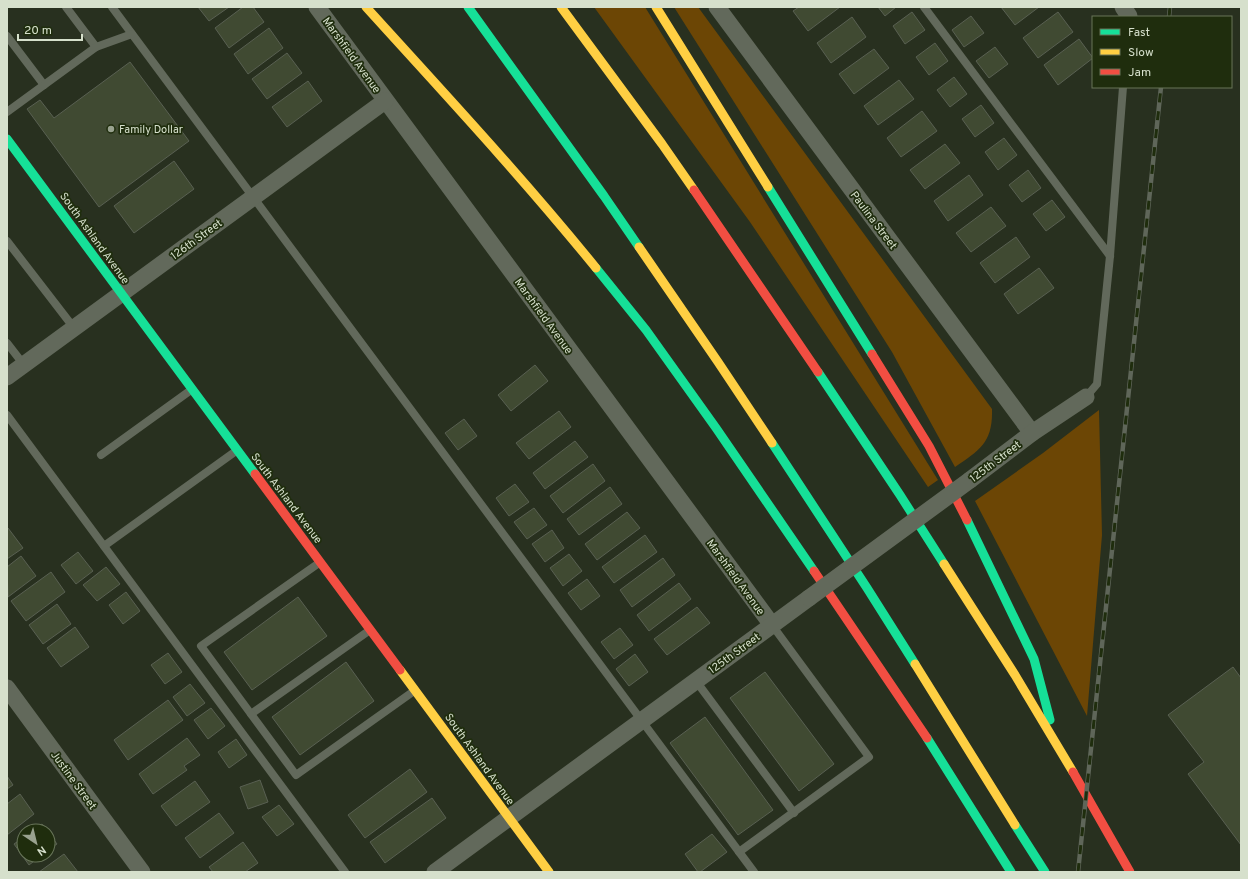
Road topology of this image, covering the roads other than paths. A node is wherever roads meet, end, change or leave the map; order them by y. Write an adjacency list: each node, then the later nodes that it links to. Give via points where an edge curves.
1 (66, 7): 12 (lane)
2 (112, 7): 10 (lane)
3 (317, 7): 15 (street, Marshfield Avenue)
4 (366, 7): 50 (main road, via 561,225 646,330 912,715)
5 (468, 7): 51 (main road, via 604,196 718,362 866,588)
6 (561, 7): 41 (main road, via 662,144 782,318 904,501)
7 (656, 7): 41 (main road, via 929,446 978,540 1034,659)
8 (717, 7): 29 (street, Paulina Street)
9 (924, 7): 20 (lane)
10 (132, 34): 12 (lane); 18 (lane)
11 (7, 36): 13 (lane)
12 (96, 47): 13 (lane)
13 (44, 85): 16 (lane)
14 (1123, 88): 20 (lane)
15 (385, 101): 18 (street, 126th Street); 34 (street, Marshfield Avenue)
16 (7, 112)
17 (7, 139): 21 (main road, South Ashland Avenue)
18 (253, 198): 21 (street, 126th Street); 40 (lane)
19 (7, 241): 22 (lane)
20 (1110, 256): 27 (lane, via 1097,384)
21 (121, 294): 22 (street, 126th Street); 26 (main road, South Ashland Avenue)
22 (74, 328): 24 (street, 126th Street)
23 (7, 342): 24 (lane)
24 (24, 365): 25 (street, 126th Street)
25 (7, 377)
26 (192, 390): 30 (main road, South Ashland Avenue); 31 (lane)
27 (1086, 397): 29 (street, 125th Street)
28 (7, 415): 32 (lane)
29 (1032, 433): 34 (street, 125th Street, bridge)
30 (237, 450): 32 (lane); 33 (main road, South Ashland Avenue)
31 (101, 455)
32 (104, 546): 46 (lane)
33 (320, 562): 35 (main road, South Ashland Avenue); 39 (lane, via 201,646)
34 (772, 625): 36 (street, 125th Street); 42 (lane, via 869,757)
35 (370, 630): 38 (main road, South Ashland Avenue); 39 (lane)
36 (696, 681): 40 (street, 125th Street); 42 (lane)
37 (7, 688): 45 (street, Justine Street)
38 (415, 691): 39 (lane, via 296,775); 43 (main road, South Ashland Avenue)
39 (251, 714)
40 (641, 721): 43 (street, 125th Street); 44 (lane)
41 (1056, 742): 52 (main road)
42 (794, 813): 44 (lane)
43 (509, 818): 47 (street, 125th Street); 48 (main road, South Ashland Avenue)
44 (739, 852): 49 (lane)
45 (142, 872)
46 (346, 872)
47 (435, 872)
48 (549, 872)
49 (754, 872)
50 (1011, 872)
51 (1045, 872)
52 (1130, 872)

